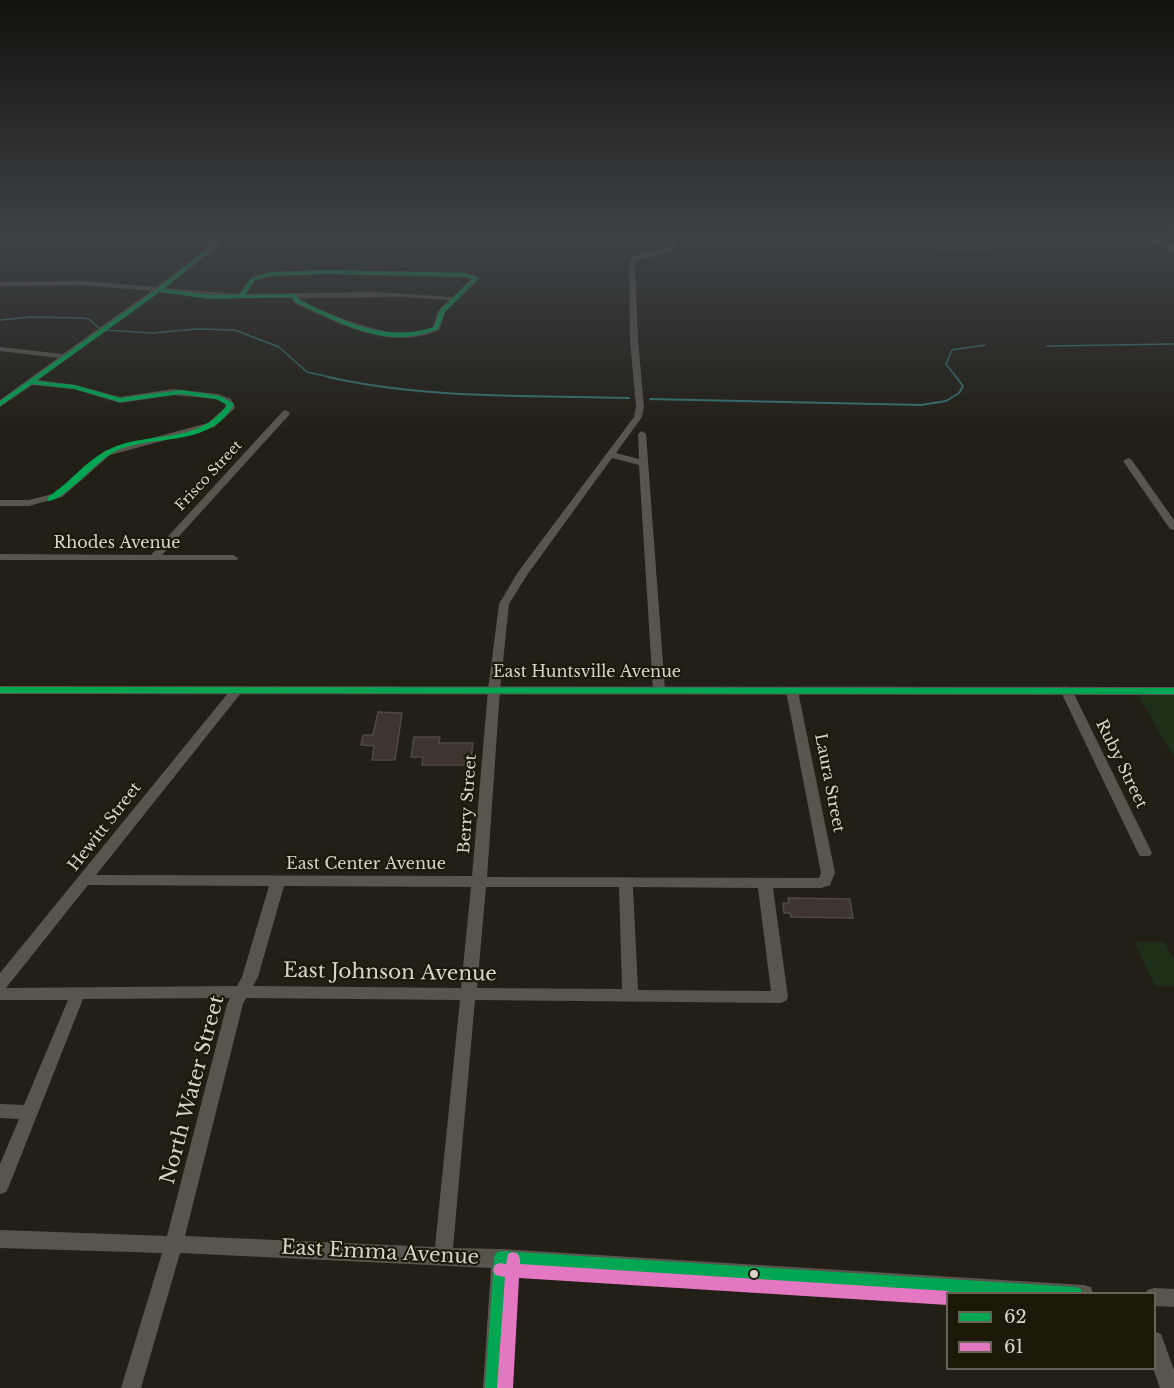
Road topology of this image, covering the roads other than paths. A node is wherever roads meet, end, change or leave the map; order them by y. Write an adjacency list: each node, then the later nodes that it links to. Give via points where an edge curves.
1 (140, 304): 6 (street)
2 (303, 304): 3 (street, via 398,337 432,331)
3 (450, 304)
4 (633, 304): 11 (street, Berry Street, via 638,417)
5 (0, 349): 6 (street)
6 (66, 357): 7 (street)
7 (30, 382): 8 (street); 14 (street, via 75,387 120,400 173,392 208,396 224,399 231,408 212,425 107,453 59,495 29,503)
8 (0, 404)
9 (286, 413): 17 (street, Frisco Street)
10 (642, 434): 13 (street)
11 (612, 455): 13 (street); 21 (street, Berry Street, via 522,574 504,604)
12 (1128, 461): 15 (street)
13 (644, 463): 22 (street)
14 (0, 503)
15 (1174, 527)
16 (0, 557): 17 (street, Rhodes Avenue)
17 (153, 558): 18 (street, Rhodes Avenue)
18 (233, 558)
19 (0, 690): 20 (main road, East Huntsville Avenue)
20 (237, 690): 21 (main road, East Huntsville Avenue); 27 (street, Hewitt Street)
21 (494, 690): 22 (main road, East Huntsville Avenue); 30 (street, Berry Street)
22 (659, 690): 24 (main road, East Huntsville Avenue)
23 (1066, 690): 24 (main road, East Huntsville Avenue); 25 (main road, East Huntsville Avenue); 26 (street, Ruby Street)
24 (792, 691): 29 (street, Laura Street, via 828,873)
25 (1174, 691)
26 (1145, 853)
27 (86, 880): 28 (street, East Center Avenue); 33 (street, Hewitt Street)
28 (278, 881): 30 (street, East Center Avenue); 34 (street, North Water Street)
29 (825, 881): 32 (street, East Center Avenue)
30 (478, 883): 31 (street, East Center Avenue); 37 (street, Berry Street)
31 (626, 883): 32 (street, East Center Avenue); 38 (street)
32 (765, 884): 38 (street, East Johnson Avenue, via 780,997)
33 (0, 984)
34 (242, 992): 35 (street, East Johnson Avenue); 37 (street, East Johnson Avenue); 43 (street, North Water Street, via 235,1004)
35 (78, 993): 36 (street, East Johnson Avenue); 40 (street)
36 (0, 994)
37 (467, 996): 38 (street, East Johnson Avenue); 44 (street, Berry Street)
38 (630, 997)
39 (0, 1111): 40 (street)
40 (31, 1112): 41 (street)
41 (0, 1186)
42 (0, 1239): 43 (street, East Emma Avenue)
43 (174, 1243): 44 (street, East Emma Avenue); 50 (street, North Water Street)
44 (443, 1256): 45 (street, East Emma Avenue)
45 (501, 1258): 46 (street, East Emma Avenue); 51 (street)
46 (1067, 1292)
47 (1156, 1297): 48 (street)
48 (1174, 1298)
49 (1156, 1344): 52 (street)
50 (131, 1388)
51 (493, 1388)
52 (1170, 1388)

